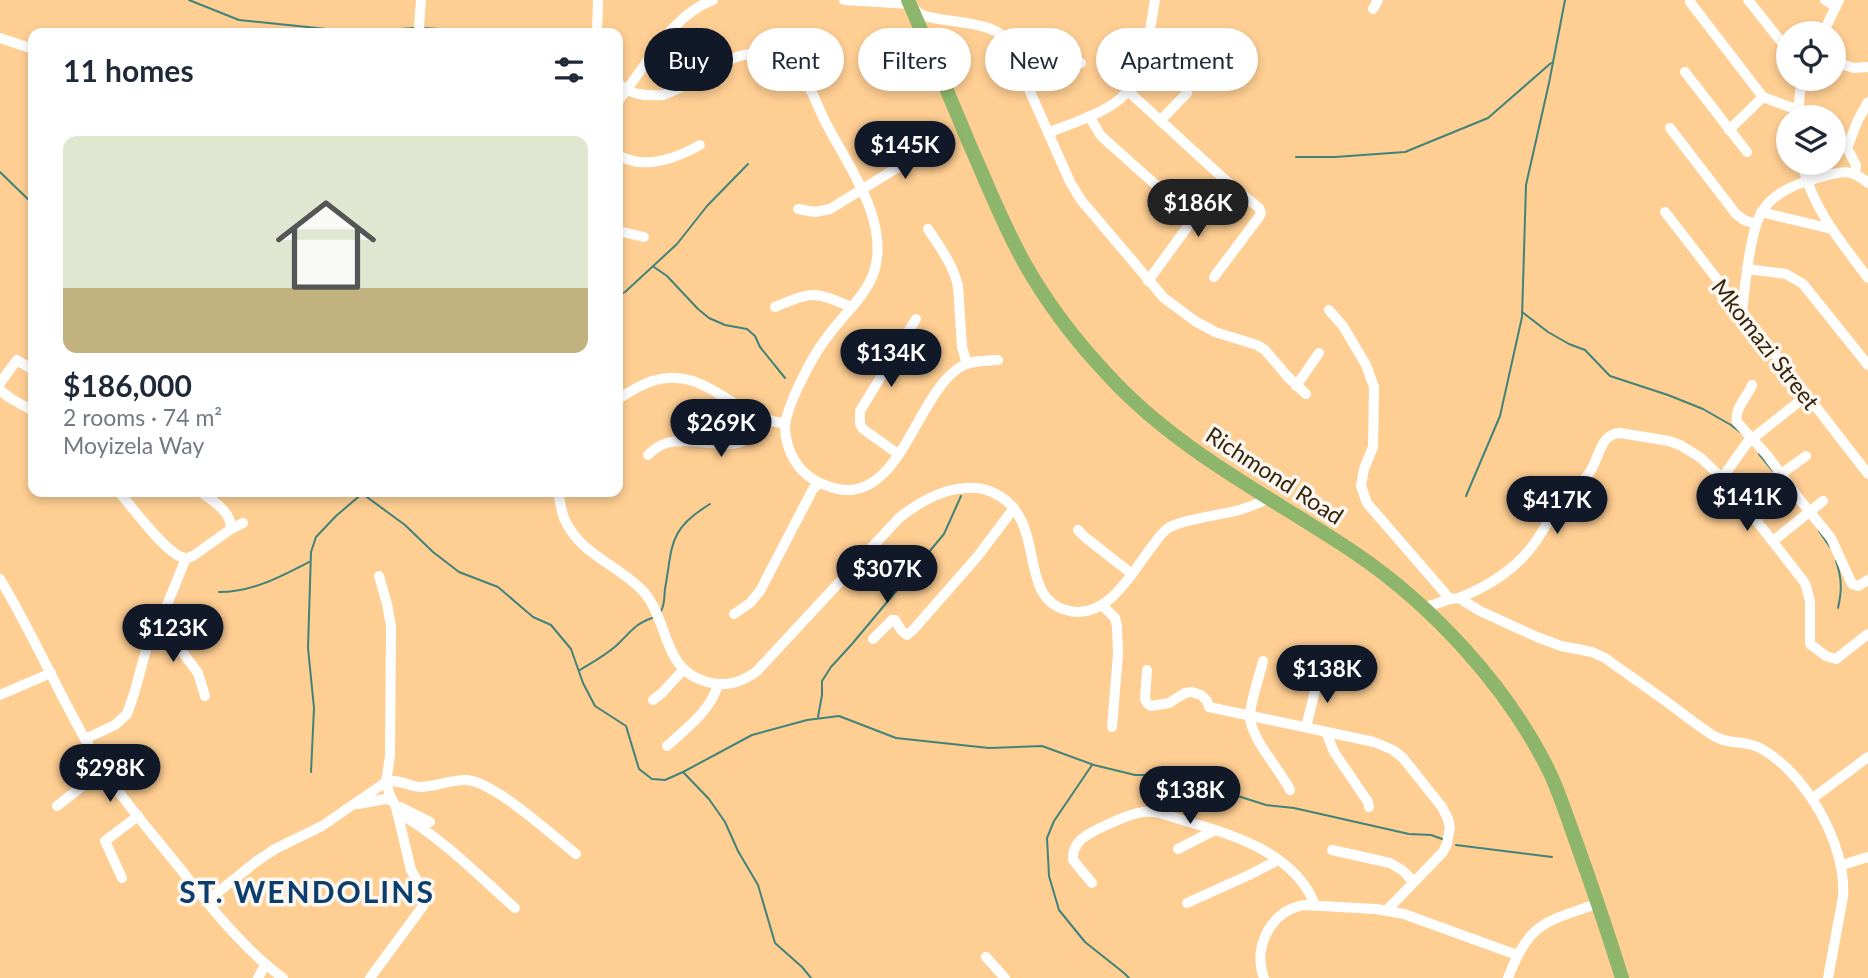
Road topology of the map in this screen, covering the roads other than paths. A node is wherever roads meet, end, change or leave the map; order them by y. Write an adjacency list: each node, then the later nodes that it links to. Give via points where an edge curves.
1 (421, 0): 12 (street)
2 (598, 0): 13 (street)
3 (713, 0): 23 (street, via 676,25)
4 (844, 0): 8 (street)
5 (1155, 0): 15 (street)
6 (1748, 0): 16 (street)
7 (1825, 0): 10 (street)
8 (909, 2): 14 (street, via 920,14); 90 (highway, Richmond Road, via 1003,222 1047,298 1090,355 1165,430)
9 (1690, 2): 28 (street)
10 (1837, 3): 11 (street)
11 (1829, 21)
12 (419, 28)
13 (597, 28)
14 (988, 28)
15 (1150, 28)
16 (1776, 35)
17 (0, 38): 18 (street)
18 (28, 48)
19 (1867, 64): 20 (street)
20 (1846, 66)
21 (1685, 72): 34 (street)
22 (623, 87): 23 (street)
23 (626, 90): 27 (street); 45 (street, via 663,95 743,55 766,54 784,60 809,87)
24 (1030, 91): 35 (street)
25 (1128, 92): 31 (street); 32 (street)
26 (1187, 93): 32 (street)
27 (623, 94)
28 (1763, 97): 30 (street); 34 (street)
29 (1868, 102): 40 (street, via 1847,148 1856,165)
30 (1780, 105)
31 (1089, 116): 35 (street); 49 (street, via 1101,136)
32 (1161, 120): 42 (street)
33 (1670, 128): 50 (street, via 1736,214)
34 (1729, 130): 38 (street)
35 (1048, 132): 58 (street, via 1081,200)
36 (700, 145): 39 (street, via 666,160 639,163)
37 (920, 146): 45 (street, via 908,161)
38 (1747, 152)
39 (623, 158)
40 (1855, 174): 43 (street, via 1843,172); 44 (street)
41 (1805, 175): 43 (street)
42 (1223, 178): 49 (street); 56 (street, via 1261,213)
43 (1807, 181): 48 (street, via 1772,200); 52 (street)
44 (1868, 183)
45 (863, 188): 46 (street, via 827,210); 60 (street, via 878,252 874,272)
46 (798, 209)
47 (1665, 212): 62 (street, Mkomazi Street)
48 (1761, 212): 50 (street); 52 (street)
49 (1194, 219): 58 (street)
50 (1756, 224): 55 (street)
51 (928, 229): 66 (street, via 956,277)
52 (1832, 229): 57 (street)
53 (623, 232): 54 (street)
54 (644, 237)
55 (1747, 269): 62 (street); 67 (street, via 1786,274 1803,284)
56 (1214, 277)
57 (1868, 278)
58 (1147, 281): 71 (street, via 1204,326 1265,350)
59 (775, 307): 60 (street, via 815,293)
60 (851, 307): 78 (street, via 817,353)
61 (1329, 310): 103 (street, via 1366,365 1374,387 1373,447 1362,477 1367,503)
62 (1742, 311): 75 (street, Mkomazi Street)
63 (916, 319): 80 (street, via 860,411 863,429)
64 (1320, 353): 71 (street)
65 (998, 360): 66 (street)
66 (967, 364): 80 (street, via 944,382)
67 (1868, 365)
68 (28, 367): 69 (street, via 17,360)
69 (0, 383)
70 (1752, 385): 79 (street, via 1736,418)
71 (1296, 386): 73 (street)
72 (0, 390): 76 (street)
73 (1306, 394)
74 (623, 396): 77 (street, via 655,380 683,379 706,385)
75 (1806, 396): 79 (street); 84 (street, Mkomazi Street)
76 (28, 408)
77 (764, 419): 78 (street); 81 (street, via 738,444 674,441)
78 (785, 424): 86 (street, via 793,458)
79 (1753, 438): 83 (street); 85 (street)
80 (898, 454): 86 (street, via 869,485 846,490)
81 (648, 455)
82 (1806, 456): 83 (street)
83 (1781, 474): 93 (street)
84 (1868, 474)
85 (1722, 478): 97 (street); 103 (street, via 1680,445 1610,434 1592,469 1517,563 1479,590)
86 (819, 483): 106 (street, via 760,592)
87 (123, 497): 98 (street, via 166,546)
88 (207, 497): 95 (street, via 228,516)
89 (559, 497): 111 (street, via 564,518 585,548 650,600 671,653)
90 (1268, 499): 99 (street, via 1167,528); 105 (highway, Richmond Road, via 1358,555)
91 (1823, 501): 93 (street)
92 (1014, 508): 104 (street, via 1026,528 1045,598 1075,612); 109 (street, via 913,630 907,635 892,620); 115 (street, via 1002,497 973,487 951,490 918,504 899,518 757,671 739,682)
93 (1810, 512): 97 (street); 102 (street, via 1831,538 1852,584)
94 (243, 523): 95 (street)
95 (231, 529): 98 (street)
96 (1078, 530): 99 (street)
97 (1773, 541): 108 (street, via 1808,591 1810,644 1836,659)
98 (186, 558): 107 (street)
99 (1132, 574): 104 (street)
100 (379, 576): 127 (street, via 391,626)
101 (0, 579): 113 (street)
102 (1868, 580)
103 (1455, 598): 105 (street); 129 (street, via 1537,637 1605,658 1717,738 1748,743 1768,753)
104 (1102, 605): 120 (street, via 1117,626)
105 (1424, 608): 148 (highway, Richmond Road, via 1460,644 1528,733 1549,773)
106 (734, 614)
107 (158, 623): 117 (street, via 198,673); 123 (street, via 127,714)
108 (1868, 634)
109 (873, 639)
110 (1263, 660): 119 (street)
111 (683, 670): 115 (street); 118 (street)
112 (1147, 670): 119 (street, via 1145,699 1149,706 1192,692 1201,695 1209,707)
113 (51, 673): 116 (street); 123 (street)
114 (1319, 675): 121 (street)
115 (718, 685): 124 (street, via 708,706)
116 (0, 695)
117 (205, 696)
118 (653, 700)
119 (1250, 716): 121 (street); 128 (street, via 1256,736)
120 (1112, 727)
121 (1306, 727): 122 (street)
122 (1326, 732): 133 (street); 144 (street, via 1393,750 1442,807 1450,827 1447,844)
123 (85, 739): 126 (street)
124 (667, 746)
125 (1868, 757): 129 (street)
126 (103, 770): 131 (street); 134 (street)
127 (386, 782): 130 (street); 132 (street); 139 (street, via 423,787 477,781 499,792)
128 (1290, 790)
129 (1813, 798): 142 (street)
130 (357, 804): 132 (street, via 385,799); 146 (street, via 275,849)
131 (57, 806)
132 (395, 806): 135 (street); 150 (street); 157 (street, via 411,870 427,897)
133 (1369, 807)
134 (138, 816): 143 (street, via 105,841); 146 (street)
135 (430, 822)
136 (1215, 830): 137 (street); 141 (street); 145 (street, via 1154,812 1131,814 1093,831 1074,847 1073,860)
137 (1178, 849)
138 (1332, 850): 144 (street, via 1390,863)
139 (576, 854)
140 (1868, 858): 142 (street)
141 (1278, 860): 147 (street); 149 (street, via 1304,882)
142 (1842, 865): 162 (street, via 1843,897)
143 (122, 878)
144 (1413, 881): 151 (street)
145 (1092, 883)
146 (207, 901): 154 (street)
147 (1188, 903)
148 (1599, 903): 152 (street, via 1542,924); 161 (highway, Richmond Road)
149 (1315, 905): 151 (street); 159 (street, via 1295,906 1272,924 1262,947)
150 (515, 908)
151 (1387, 910): 152 (street)
152 (1517, 955): 160 (street)
153 (986, 957): 158 (street)
154 (265, 965): 155 (street); 156 (street)
155 (258, 978)
156 (282, 978)
157 (370, 978)
158 (1005, 978)
159 (1264, 978)
160 (1508, 978)
161 (1622, 978)
162 (1828, 978)

